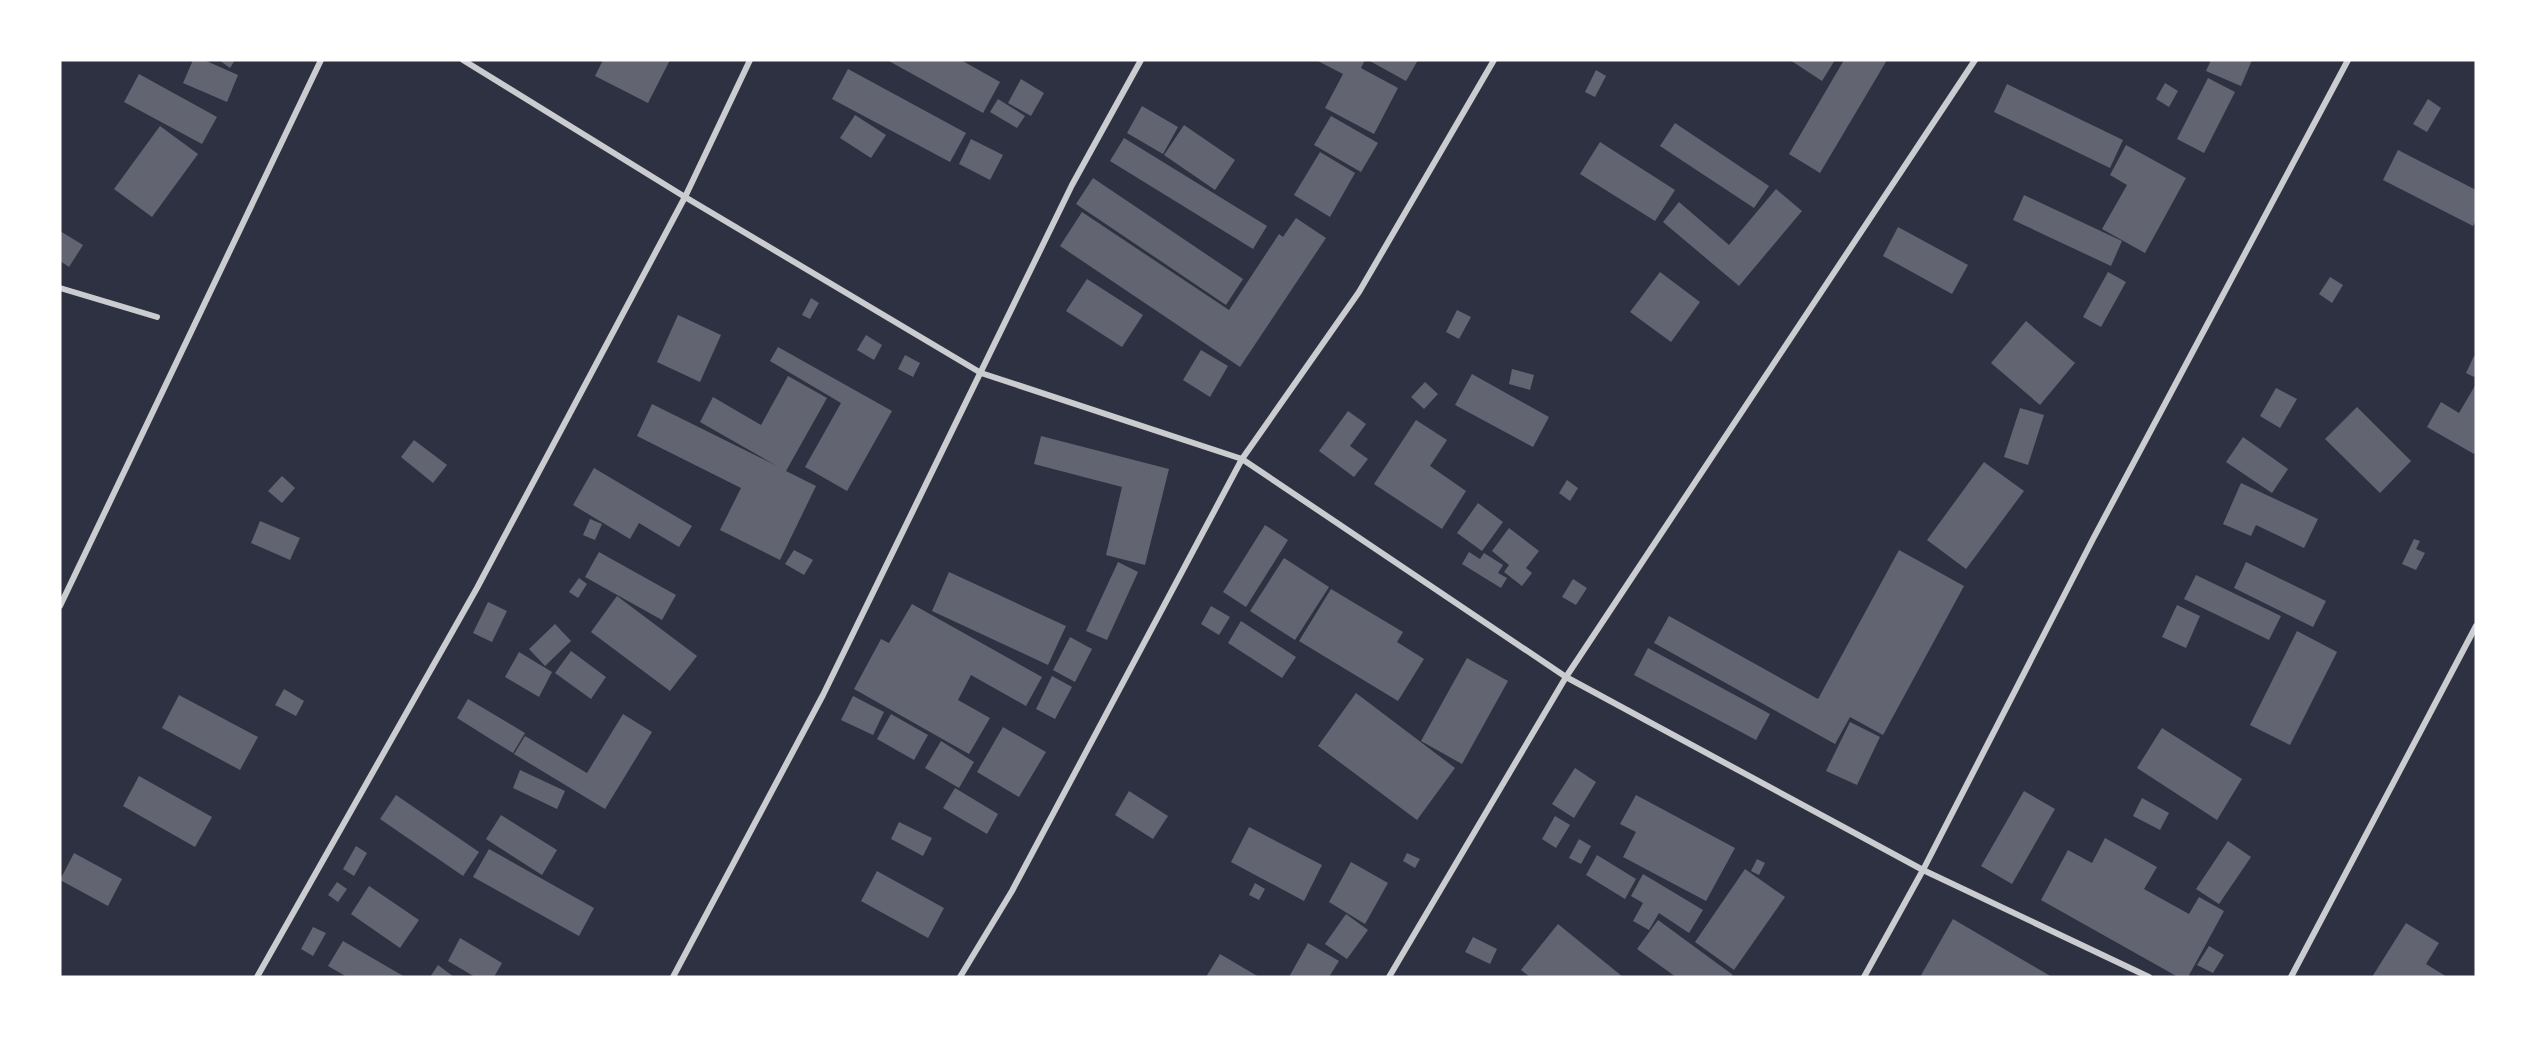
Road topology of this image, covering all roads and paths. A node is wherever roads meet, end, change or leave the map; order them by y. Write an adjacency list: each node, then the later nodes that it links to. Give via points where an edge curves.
1 (321, 60): 13 (street)
2 (463, 60): 8 (street)
3 (750, 60): 8 (street)
4 (1141, 60): 11 (street, via 1072,186)
5 (1494, 60): 12 (street, via 1359,292)
6 (1975, 60): 15 (street)
7 (2348, 60): 16 (street, via 2093,539)
8 (685, 197): 11 (street); 17 (street, via 477,588)
9 (60, 288): 10 (street)
10 (157, 317)
11 (981, 373): 12 (street); 18 (street, via 823,695)
12 (1242, 459): 15 (street); 19 (street, via 1011,891)
13 (60, 606)
14 (2476, 626): 23 (street)
15 (1566, 677): 16 (street); 20 (street)
16 (1923, 870): 21 (street); 22 (street)
17 (257, 977)
18 (673, 977)
19 (960, 977)
20 (1389, 977)
21 (1864, 977)
22 (2149, 977)
23 (2291, 977)

